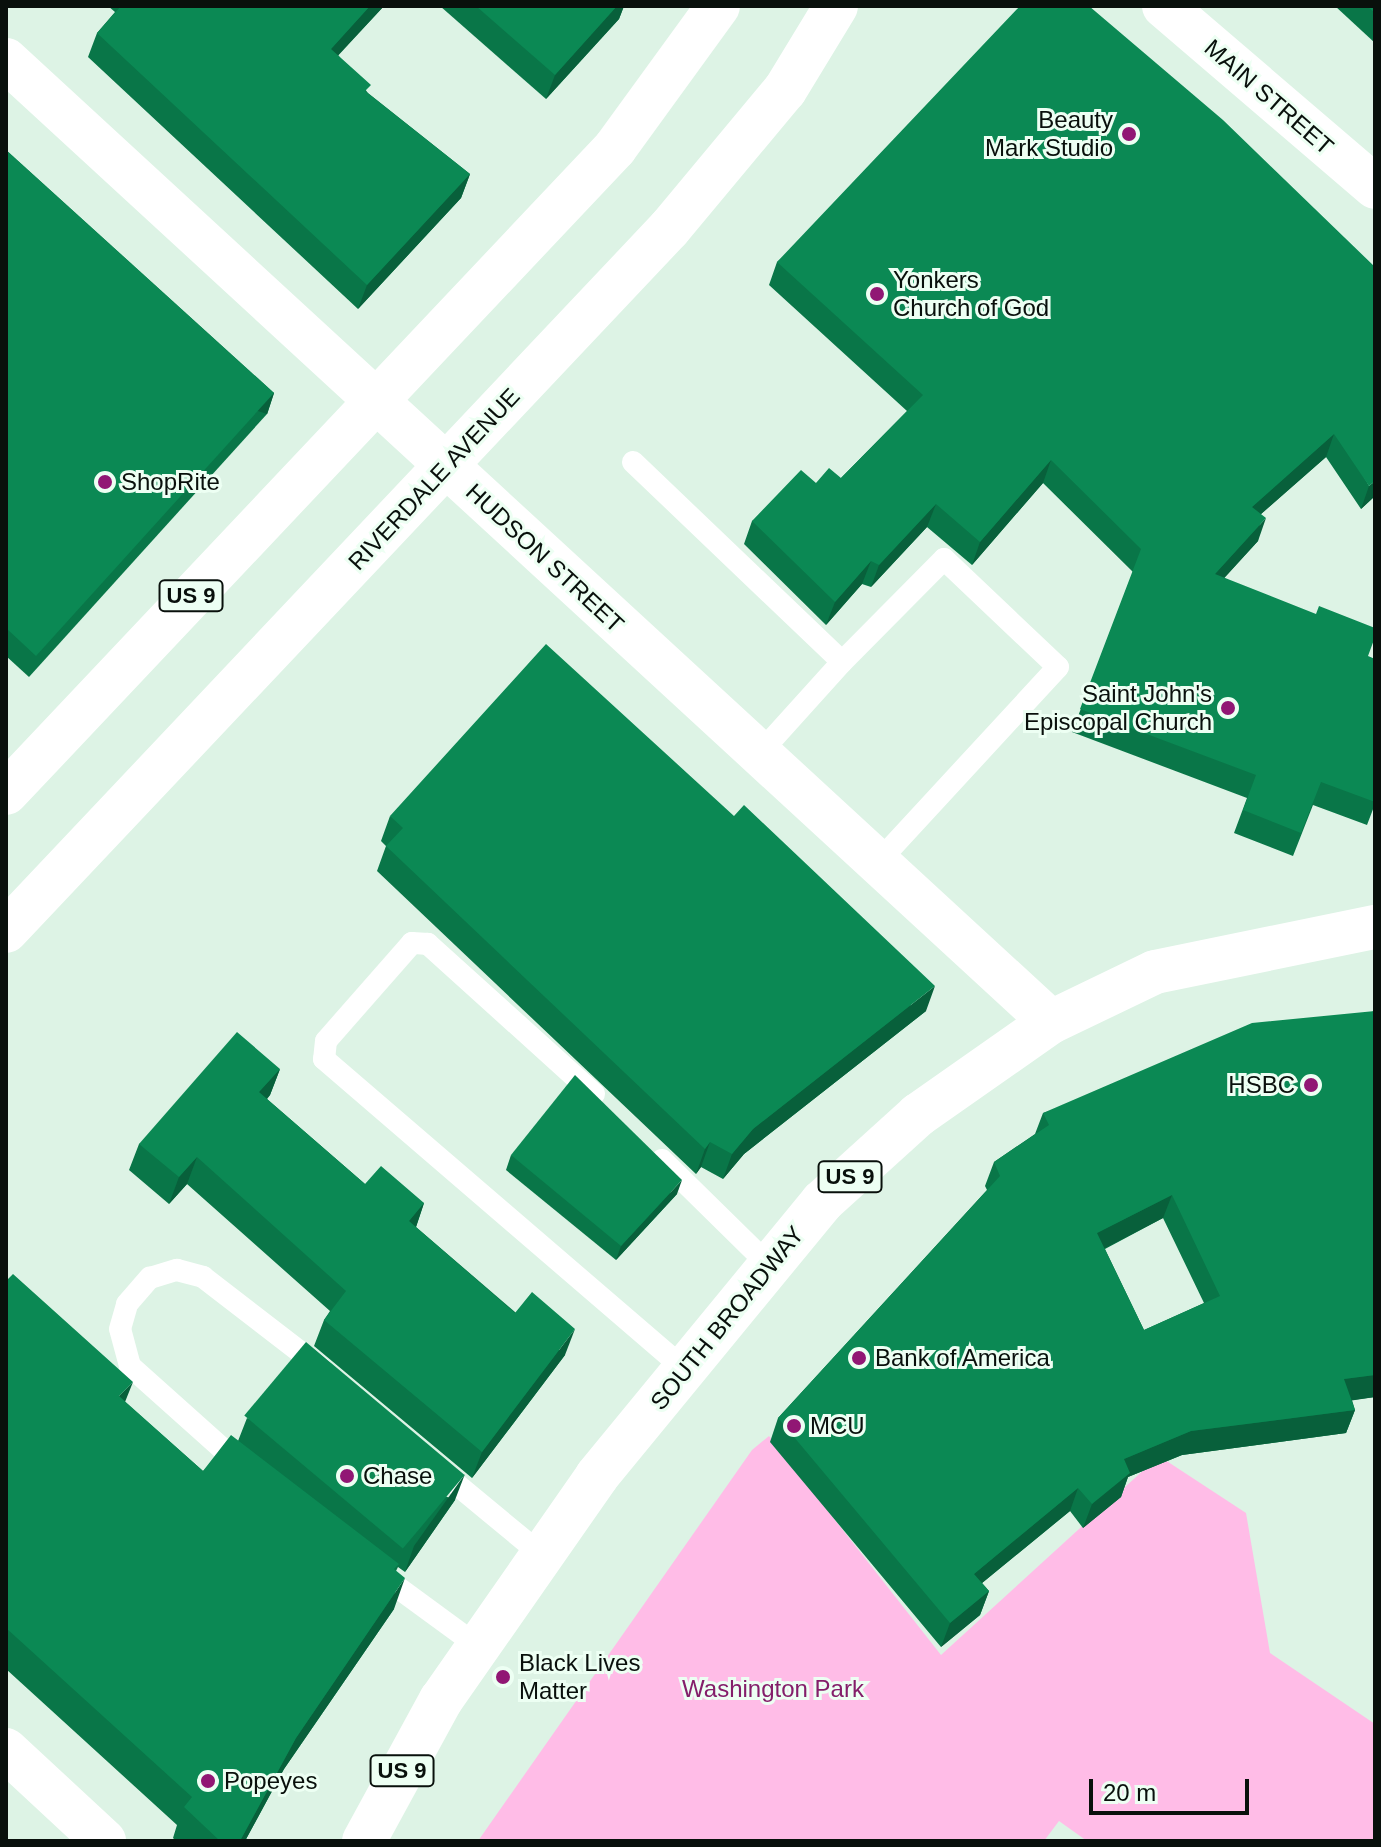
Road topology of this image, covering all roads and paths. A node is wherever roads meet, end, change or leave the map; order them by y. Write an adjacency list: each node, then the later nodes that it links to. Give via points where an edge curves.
1 (718, 6): 6 (main road, US 9, via 615,148)
2 (836, 6): 8 (main road, RIVERDALE AVENUE, via 785,90 669,229)
3 (1164, 6): 5 (main road, MAIN STREET)
4 (6, 60): 6 (main road, HUDSON STREET)
5 (1375, 187)
6 (375, 400): 8 (main road, HUDSON STREET); 11 (main road, US 9)
7 (633, 462): 9 (lane)
8 (446, 467): 10 (main road, HUDSON STREET); 14 (main road, RIVERDALE AVENUE)
9 (842, 662): 10 (lane); 12 (lane, via 944,559 1058,667)
10 (759, 754): 12 (main road, HUDSON STREET)
11 (6, 793)
12 (877, 863): 15 (main road, HUDSON STREET)
13 (1375, 927): 15 (main road, SOUTH BROADWAY / US 9, via 1155,972)
14 (6, 931)
15 (1051, 1022): 18 (main road, SOUTH BROADWAY / US 9, via 918,1115 822,1202)
16 (608, 1108): 19 (lane, via 428,944 412,943 326,1041 324,1059)
17 (641, 1140): 18 (lane)
18 (770, 1266): 19 (main road, SOUTH BROADWAY / US 9)
19 (685, 1369): 23 (main road, SOUTH BROADWAY / US 9)
20 (340, 1385): 22 (lane, via 203,1277 177,1270 150,1278 127,1304 120,1329 130,1366)
21 (421, 1454): 23 (lane)
22 (268, 1486)
23 (542, 1555): 25 (main road, SOUTH BROADWAY / US 9)
24 (363, 1561): 25 (lane)
25 (479, 1647): 28 (main road, SOUTH BROADWAY / US 9)
26 (6, 1750): 27 (main road)
27 (104, 1841)
28 (364, 1841)

